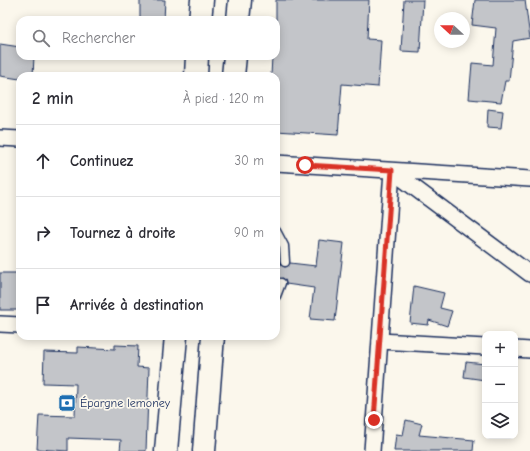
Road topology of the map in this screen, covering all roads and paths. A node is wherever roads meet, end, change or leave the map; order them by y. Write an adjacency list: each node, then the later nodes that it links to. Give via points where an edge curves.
1 (202, 0): 3 (main road)
2 (240, 0): 4 (main road)
3 (200, 16)
4 (238, 16)
5 (197, 60): 7 (main road)
6 (235, 60): 8 (main road)
7 (196, 72)
8 (233, 72)
9 (0, 138): 10 (street)
10 (16, 139)
11 (280, 163): 12 (street)
12 (392, 170): 13 (street); 16 (street); 21 (street)
13 (530, 179)
14 (280, 238): 15 (lane, via 284,246)
15 (285, 262)
16 (530, 274)
17 (0, 324): 18 (street)
18 (16, 325)
19 (176, 340): 25 (main road)
20 (212, 340): 26 (main road)
21 (380, 341): 22 (street); 27 (street)
22 (482, 348)
23 (518, 349): 24 (street)
24 (530, 350)
25 (166, 451)
26 (204, 451)
27 (372, 451)

